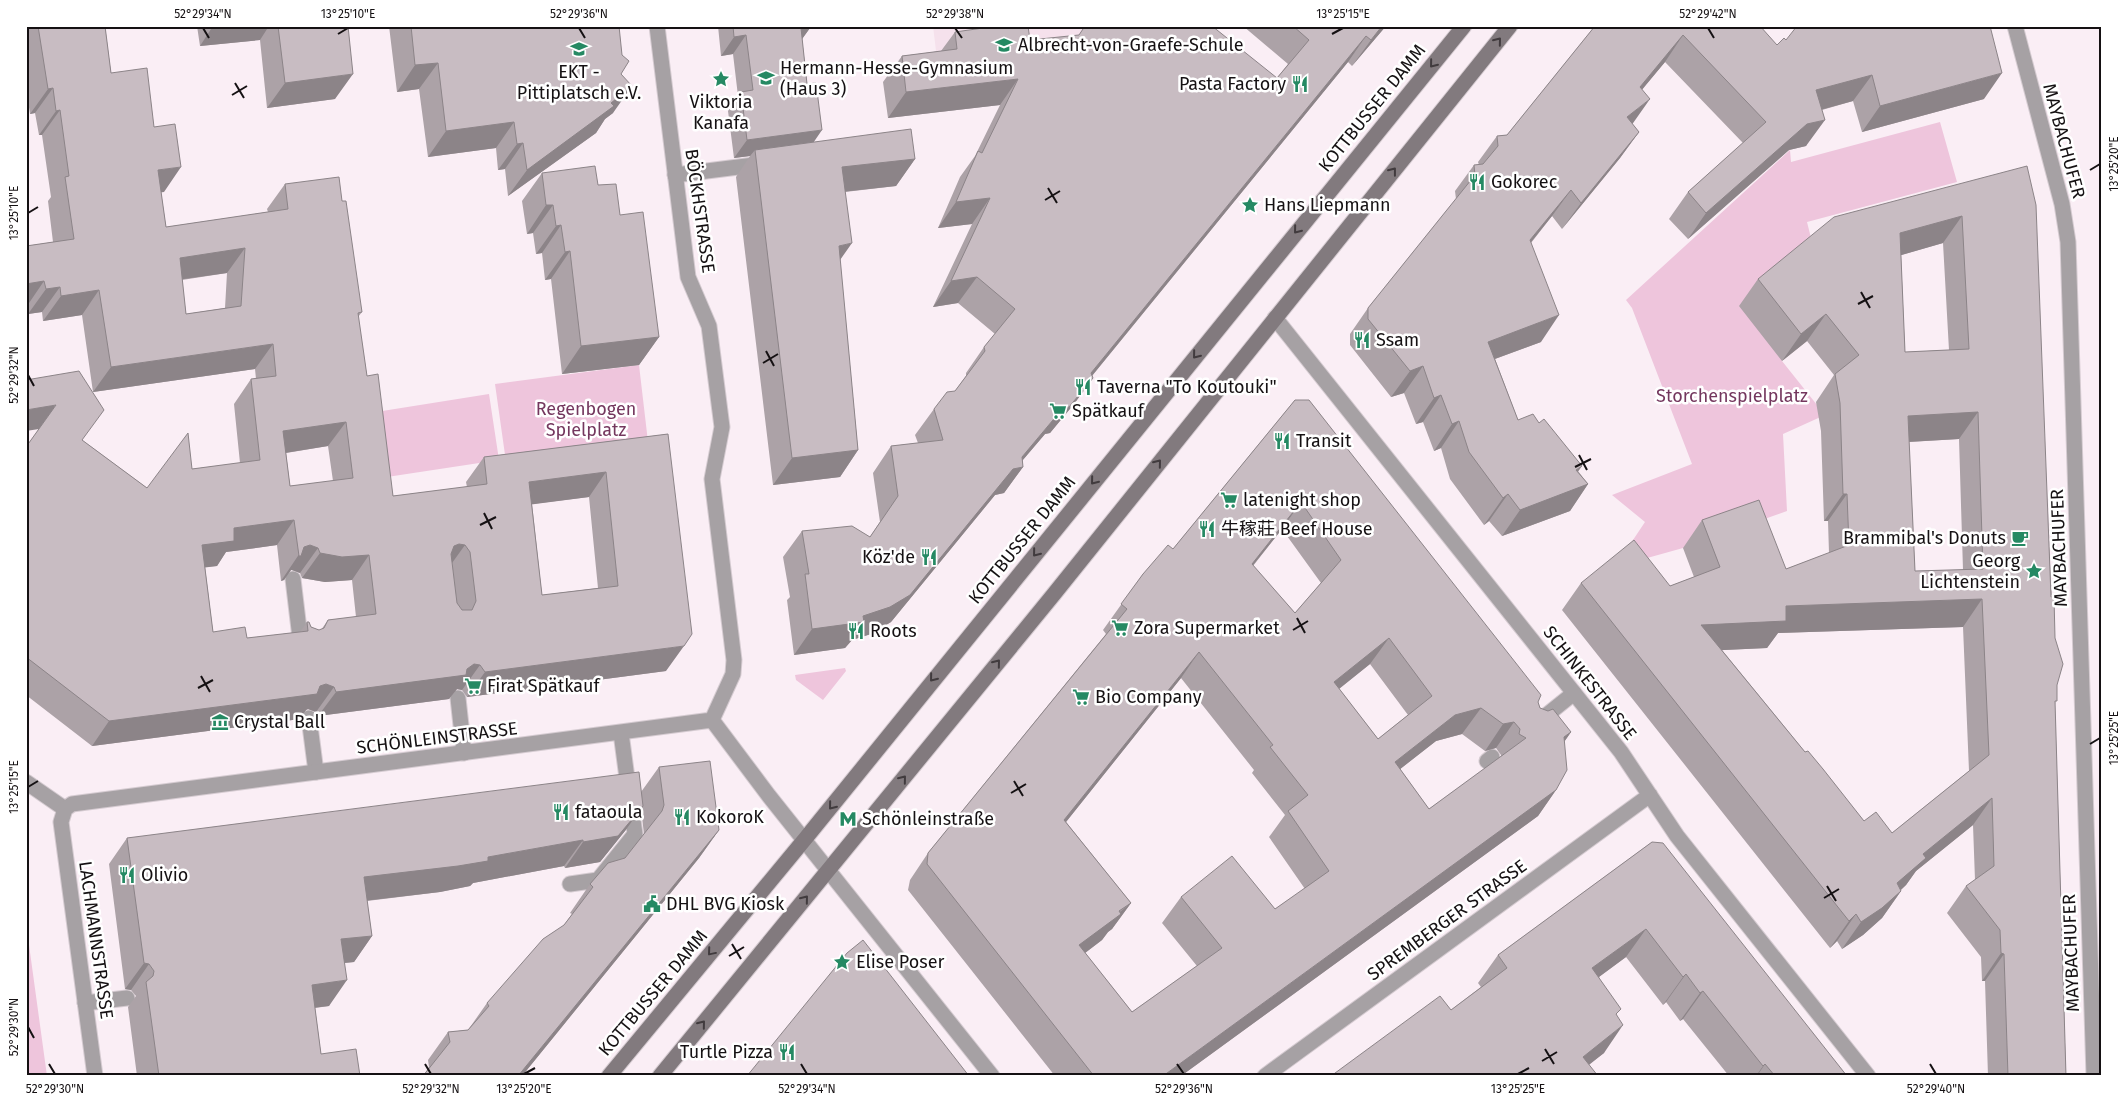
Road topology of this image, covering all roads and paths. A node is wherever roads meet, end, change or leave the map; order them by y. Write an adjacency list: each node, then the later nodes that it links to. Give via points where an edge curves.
1 (657, 26): 6 (street, BÖCKHSTRASSE)
2 (1464, 26): 21 (main road, KOTTBUSSER DAMM, one-way to 21)
3 (1510, 26): 7 (main road, one-way to 3)
4 (2015, 26): 32 (street, MAYBACHUFER, via 2062,204 2068,242)
5 (779, 162): 6 (street)
6 (675, 175): 13 (street, BÖCKHSTRASSE, via 688,277 709,326 722,427 712,479 734,660 733,674)
7 (1274, 318): 10 (street, SCHINKESTRASSE); 22 (main road, one-way to 7)
8 (293, 579): 9 (street)
9 (301, 646)
10 (1574, 693): 14 (street); 19 (street, SCHINKESTRASSE)
11 (458, 698): 16 (street)
12 (309, 718): 17 (street)
13 (712, 720): 15 (street, SCHÖNLEINSTRASSE); 21 (street)
14 (1529, 728)
15 (620, 733): 16 (street, SCHÖNLEINSTRASSE); 23 (street, via 635,834 598,880)
16 (464, 753): 17 (street, SCHÖNLEINSTRASSE)
17 (316, 772): 20 (street, SCHÖNLEINSTRASSE, via 72,804)
18 (26, 782): 20 (street)
19 (1650, 795): 30 (street, SPREMBERGER STRASSE); 31 (street, SCHINKESTRASSE, via 1677,836)
20 (65, 809): 25 (street, LACHMANNSTRASSE, via 61,822)
21 (805, 840): 22 (street); 27 (main road, KOTTBUSSER DAMM, one-way to 27)
22 (829, 869): 28 (main road, one-way to 22); 29 (street)
23 (570, 884)
24 (127, 998): 25 (street)
25 (86, 1002): 26 (street, LACHMANNSTRASSE)
26 (95, 1076)
27 (609, 1076)
28 (660, 1076)
29 (992, 1076)
30 (1265, 1076)
31 (1868, 1076)
32 (2094, 1076)

